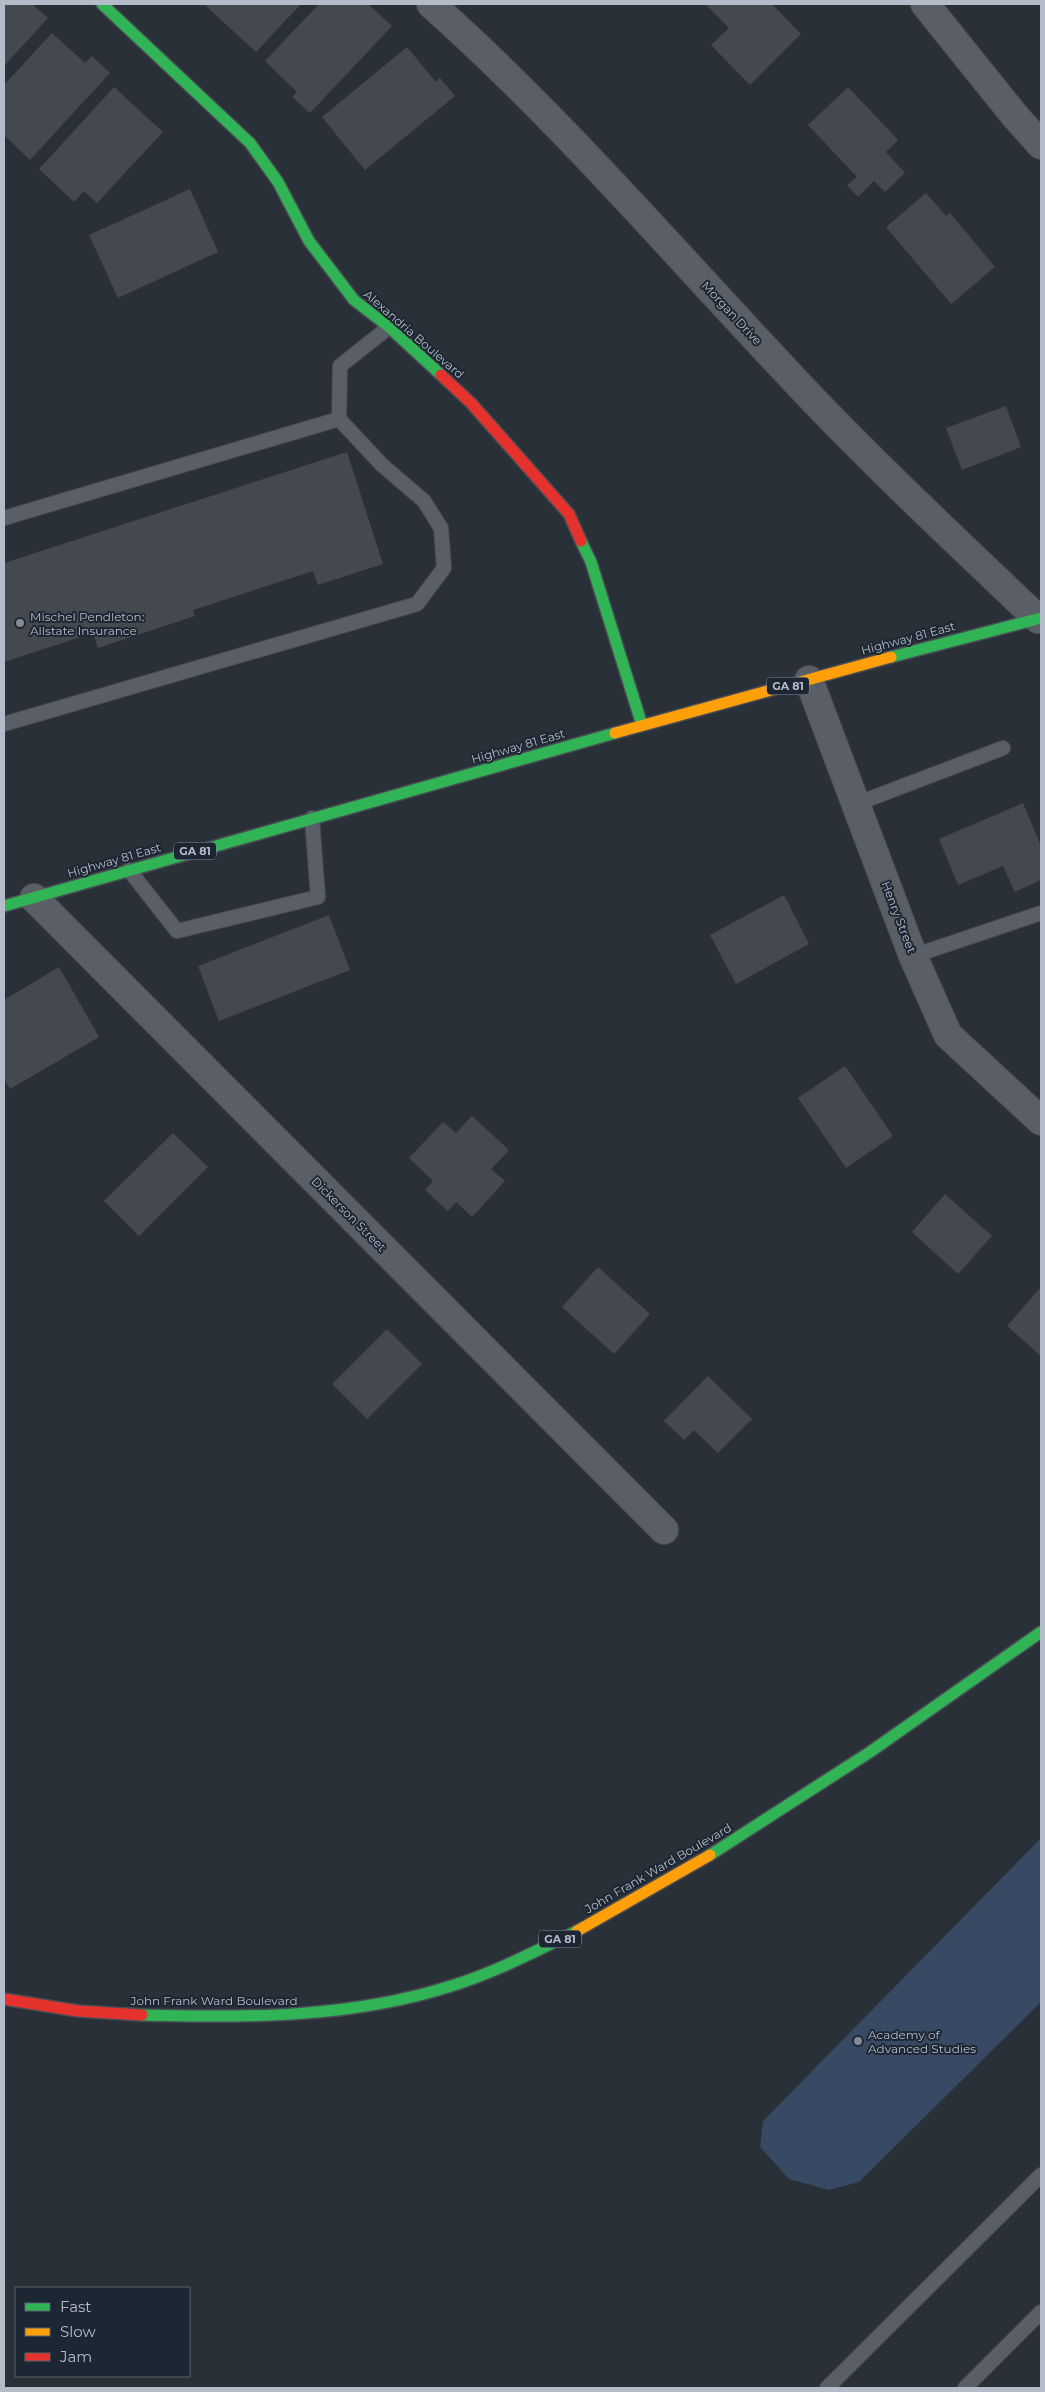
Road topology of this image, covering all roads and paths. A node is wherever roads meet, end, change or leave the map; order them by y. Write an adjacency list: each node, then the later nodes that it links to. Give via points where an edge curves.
1 (102, 4): 5 (main road, Alexandria Boulevard, via 250,143 278,182 309,241 328,268 354,300)
2 (431, 4): 8 (street, Morgan Drive, via 466,35 587,158 916,504)
3 (925, 4): 4 (street)
4 (1041, 145)
5 (389, 327): 6 (lane, via 340,366); 11 (main road, Alexandria Boulevard, via 471,403 569,514 591,562)
6 (339, 419): 7 (lane); 10 (lane, via 382,465 424,501 441,528 444,568 417,604)
7 (4, 518)
8 (1040, 618): 9 (main road, Highway 81 East / GA 81)
9 (809, 680): 11 (main road, Highway 81 East / GA 81); 13 (street, Henry Street)
10 (4, 724)
11 (642, 725): 14 (main road, Highway 81 East / GA 81)
12 (1003, 748): 13 (lane)
13 (856, 804): 19 (street, Henry Street)
14 (312, 818): 15 (main road, Highway 81 East / GA 81); 15 (lane, via 318,897 177,931)
15 (129, 870): 16 (main road, Highway 81 East / GA 81)
16 (34, 898): 17 (main road, Highway 81 East / GA 81); 21 (street, Dickerson Street)
17 (4, 906)
18 (1041, 913): 19 (lane)
19 (913, 956): 20 (street, Henry Street, via 948,1035)
20 (1041, 1121)
21 (664, 1530)
22 (1041, 1632): 23 (main road, John Frank Ward Boulevard / GA 81, via 866,1756 627,1906 454,1986 375,2006 278,2016 156,2016 40,2008)
23 (4, 1999)
24 (1041, 2175): 26 (lane)
25 (1041, 2312): 27 (lane)
26 (827, 2388)
27 (965, 2388)

